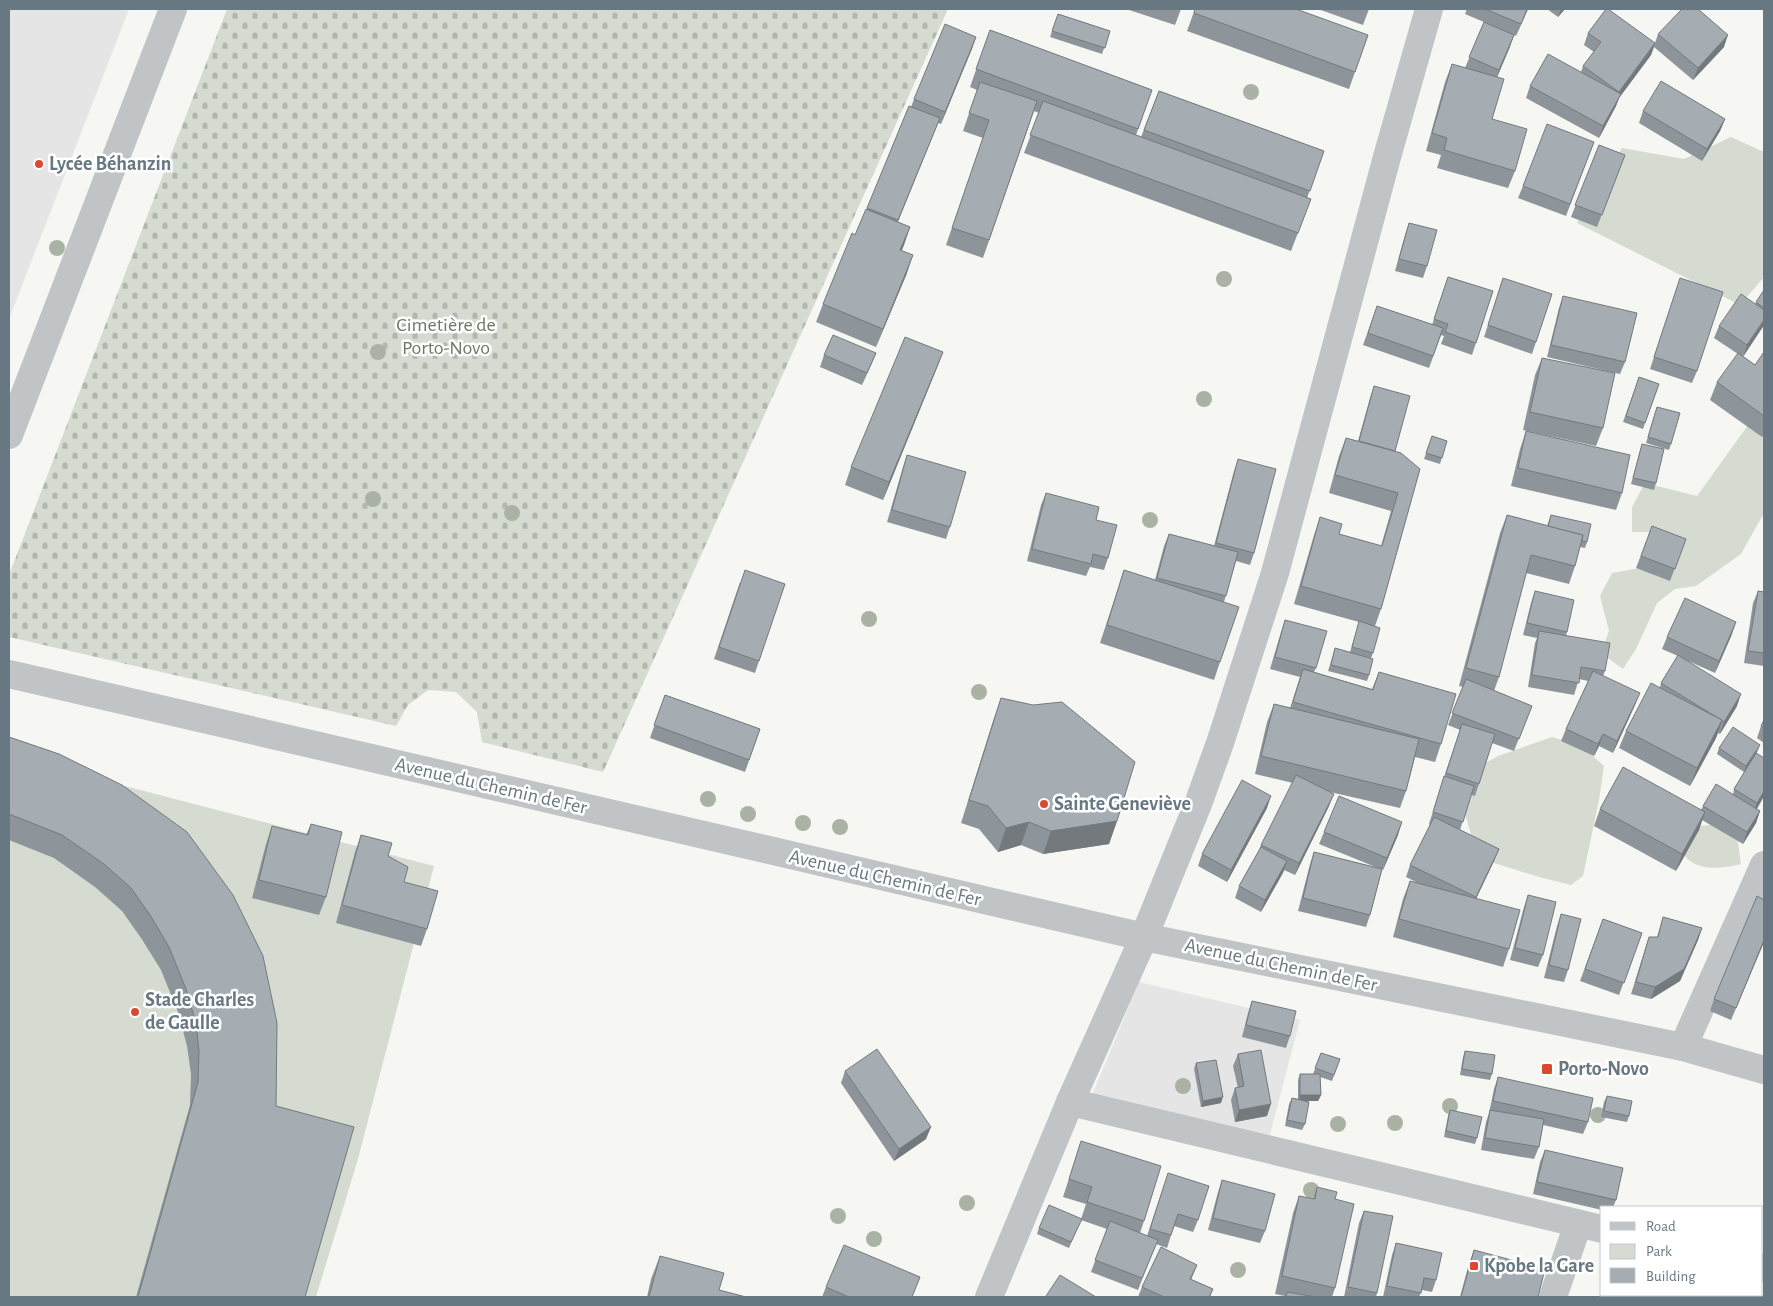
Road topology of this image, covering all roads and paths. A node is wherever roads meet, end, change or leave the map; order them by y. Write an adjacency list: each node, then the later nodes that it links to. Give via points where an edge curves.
1 (173, 9): 3 (street)
2 (1429, 9): 6 (street, via 1275,573 1214,761)
3 (9, 435)
4 (9, 674): 6 (street, Avenue du Chemin de Fer)
5 (1764, 865): 7 (street)
6 (1144, 937): 7 (street, Avenue du Chemin de Fer); 9 (street)
7 (1683, 1047): 8 (street, Avenue du Chemin de Fer)
8 (1764, 1070)
9 (1070, 1102): 10 (street); 11 (street)
10 (1590, 1226): 12 (street)
11 (989, 1297)
12 (1553, 1297)

